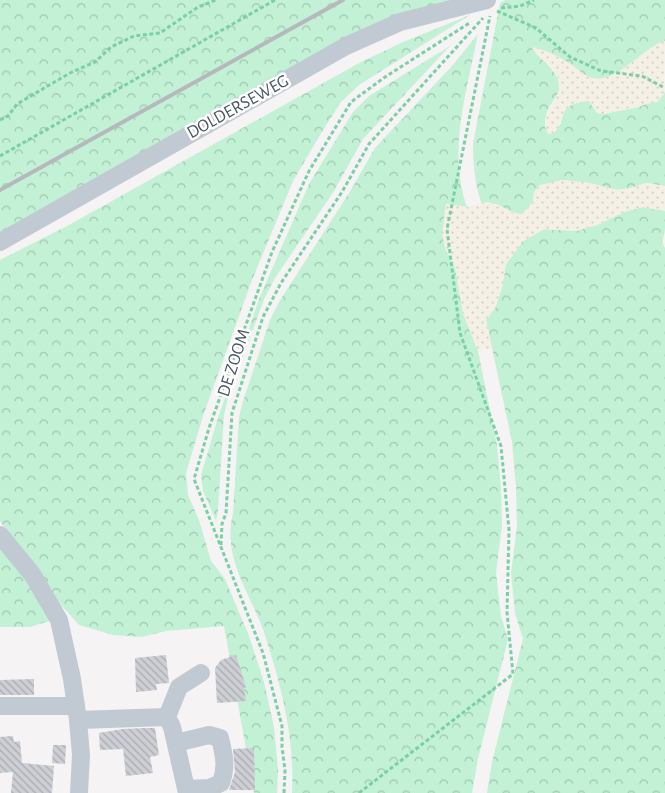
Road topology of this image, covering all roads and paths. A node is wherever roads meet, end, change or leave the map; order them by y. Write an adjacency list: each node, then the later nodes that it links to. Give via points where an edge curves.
1 (216, 0): 6 (path, via 198,7 160,33 134,36 111,47 95,62 47,85 17,104 8,116)
2 (275, 0): 7 (path)
3 (534, 0): 4 (path, via 520,6)
4 (487, 2): 5 (path, via 536,28 570,57 601,71 642,76); 8 (street, DOLDERSEWEG, via 400,22 346,46); 10 (path, DE ZOOM, via 369,144 263,317 232,413); 10 (path, via 351,102 310,171 272,252 194,479); 19 (path, via 447,229 460,332 501,446 509,530 507,612 513,674)
5 (665, 88)
6 (0, 120)
7 (0, 156)
8 (0, 242)
9 (0, 535): 13 (street, via 32,574 59,620)
10 (221, 548): 18 (path, DE ZOOM, via 256,633 271,682 282,726)
11 (201, 673): 14 (street, via 179,686)
12 (0, 706): 13 (street)
13 (77, 713): 14 (street); 17 (street, via 81,755)
14 (167, 717): 15 (street)
15 (176, 743): 16 (street); 16 (street, via 209,736 220,738 224,754 225,772 221,783)
16 (187, 791)
17 (79, 793)
18 (284, 793)
19 (359, 793)

